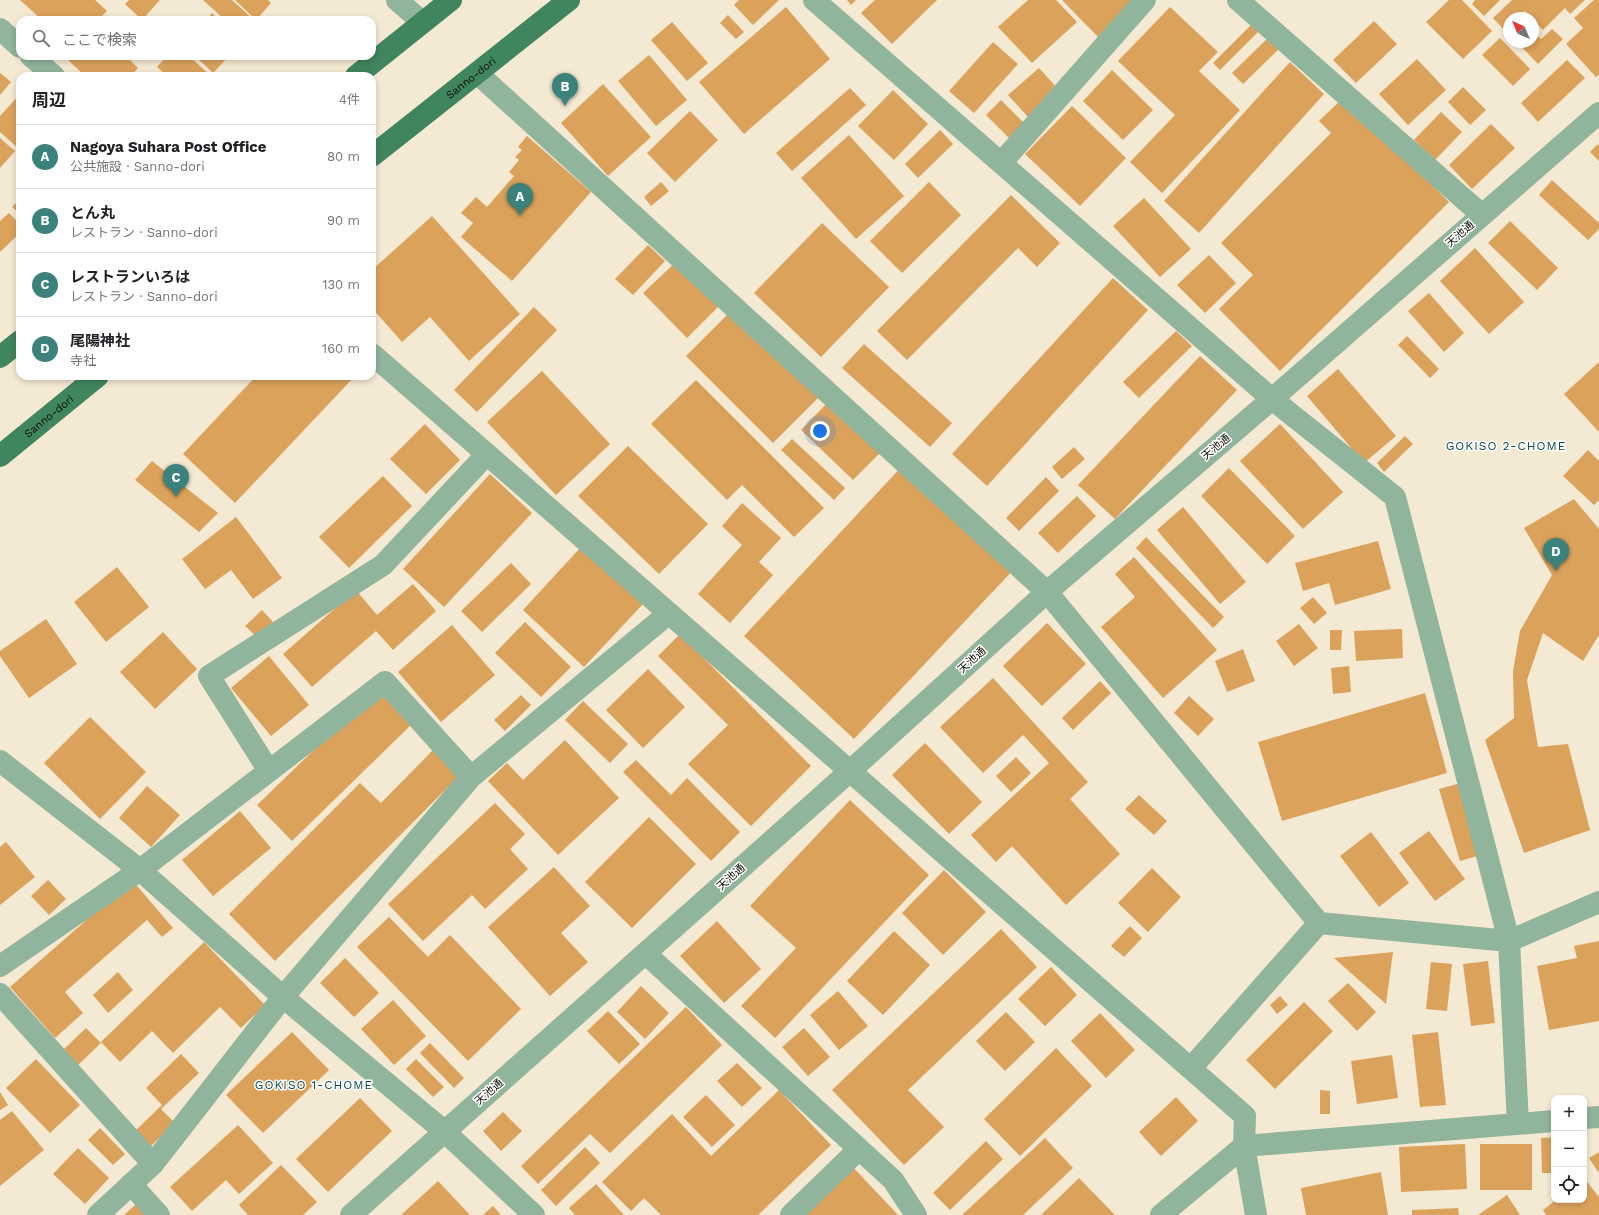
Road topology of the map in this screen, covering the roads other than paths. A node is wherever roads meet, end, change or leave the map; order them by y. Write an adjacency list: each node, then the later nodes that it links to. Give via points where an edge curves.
1 (397, 0): 7 (street)
2 (451, 0): 7 (main road)
3 (569, 0): 15 (main road, Sanno-dori)
4 (814, 0): 18 (street)
5 (1145, 0): 18 (street)
6 (1238, 0): 19 (street)
7 (422, 22): 12 (main road)
8 (0, 29): 9 (street)
9 (16, 43)
10 (36, 60): 13 (street)
11 (376, 60): 14 (main road)
12 (376, 60)
13 (49, 72)
14 (361, 72)
15 (477, 72): 17 (main road, Sanno-dori); 27 (street)
16 (1599, 113): 19 (street, 天池通)
17 (376, 153)
18 (1001, 163): 24 (street)
19 (1482, 215): 24 (street, 天池通)
20 (16, 344): 21 (main road)
21 (0, 357)
22 (376, 357): 25 (street)
23 (93, 380): 26 (main road, Sanno-dori)
24 (1272, 400): 27 (street, 天池通); 36 (street, via 1395,497)
25 (487, 454): 28 (street); 30 (street, via 383,565 209,676)
26 (0, 456)
27 (1047, 592): 31 (street, 天池通); 35 (street)
28 (668, 614): 31 (street); 32 (street)
29 (0, 761): 33 (street)
30 (269, 771): 32 (street, via 385,682); 33 (street)
31 (849, 772): 37 (street, 天池通); 41 (street)
32 (471, 777): 40 (street)
33 (140, 870): 38 (street); 40 (street)
34 (1599, 902): 36 (street)
35 (1319, 923): 36 (street); 41 (street)
36 (1509, 940): 45 (street)
37 (646, 954): 46 (street, 天池通); 48 (street)
38 (0, 966)
39 (0, 994): 49 (street)
40 (283, 997): 46 (street); 49 (street)
41 (1191, 1068): 47 (street, via 1245,1116)
42 (1599, 1117): 43 (street)
43 (1587, 1118)
44 (1551, 1121): 45 (street)
45 (1518, 1124): 47 (street)
46 (444, 1131): 53 (street, 天池通); 54 (street)
47 (1244, 1146): 57 (street); 58 (street)
48 (859, 1150): 55 (street); 56 (street, via 893,1180)
49 (153, 1164): 50 (street)
50 (132, 1184): 51 (street); 52 (street)
51 (98, 1215)
52 (159, 1215)
53 (351, 1215)
54 (534, 1215)
55 (791, 1215)
56 (916, 1215)
57 (1161, 1215)
58 (1256, 1215)

